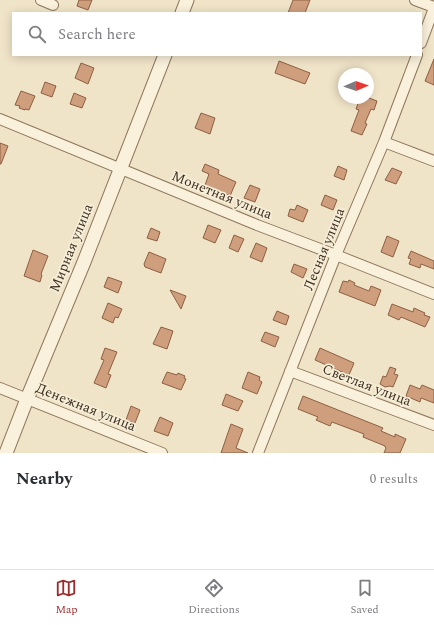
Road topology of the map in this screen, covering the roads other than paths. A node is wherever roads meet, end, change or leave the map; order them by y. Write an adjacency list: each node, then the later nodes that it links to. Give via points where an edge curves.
1 (41, 0): 4 (street)
2 (187, 0): 6 (street)
3 (415, 0): 5 (street)
4 (52, 5)
5 (434, 7): 7 (street)
6 (182, 12)
7 (422, 40)
8 (165, 56): 13 (street, Мирная улица)
9 (416, 56): 11 (street, Лесная улица)
10 (0, 119): 13 (street, Монетная улица)
11 (384, 142): 12 (street); 14 (street, Лесная улица)
12 (434, 161)
13 (120, 169): 14 (street, Монетная улица); 18 (street, Мирная улица)
14 (336, 255): 15 (street, Монетная улица); 16 (street, Лесная улица)
15 (434, 294)
16 (290, 371): 19 (street, Светлая улица); 22 (street, Лесная улица)
17 (0, 388): 18 (street, Денежная улица)
18 (27, 399): 20 (street, Мирная улица); 21 (street, Денежная улица)
19 (434, 425)
20 (6, 453)
21 (162, 453)
22 (258, 453)

